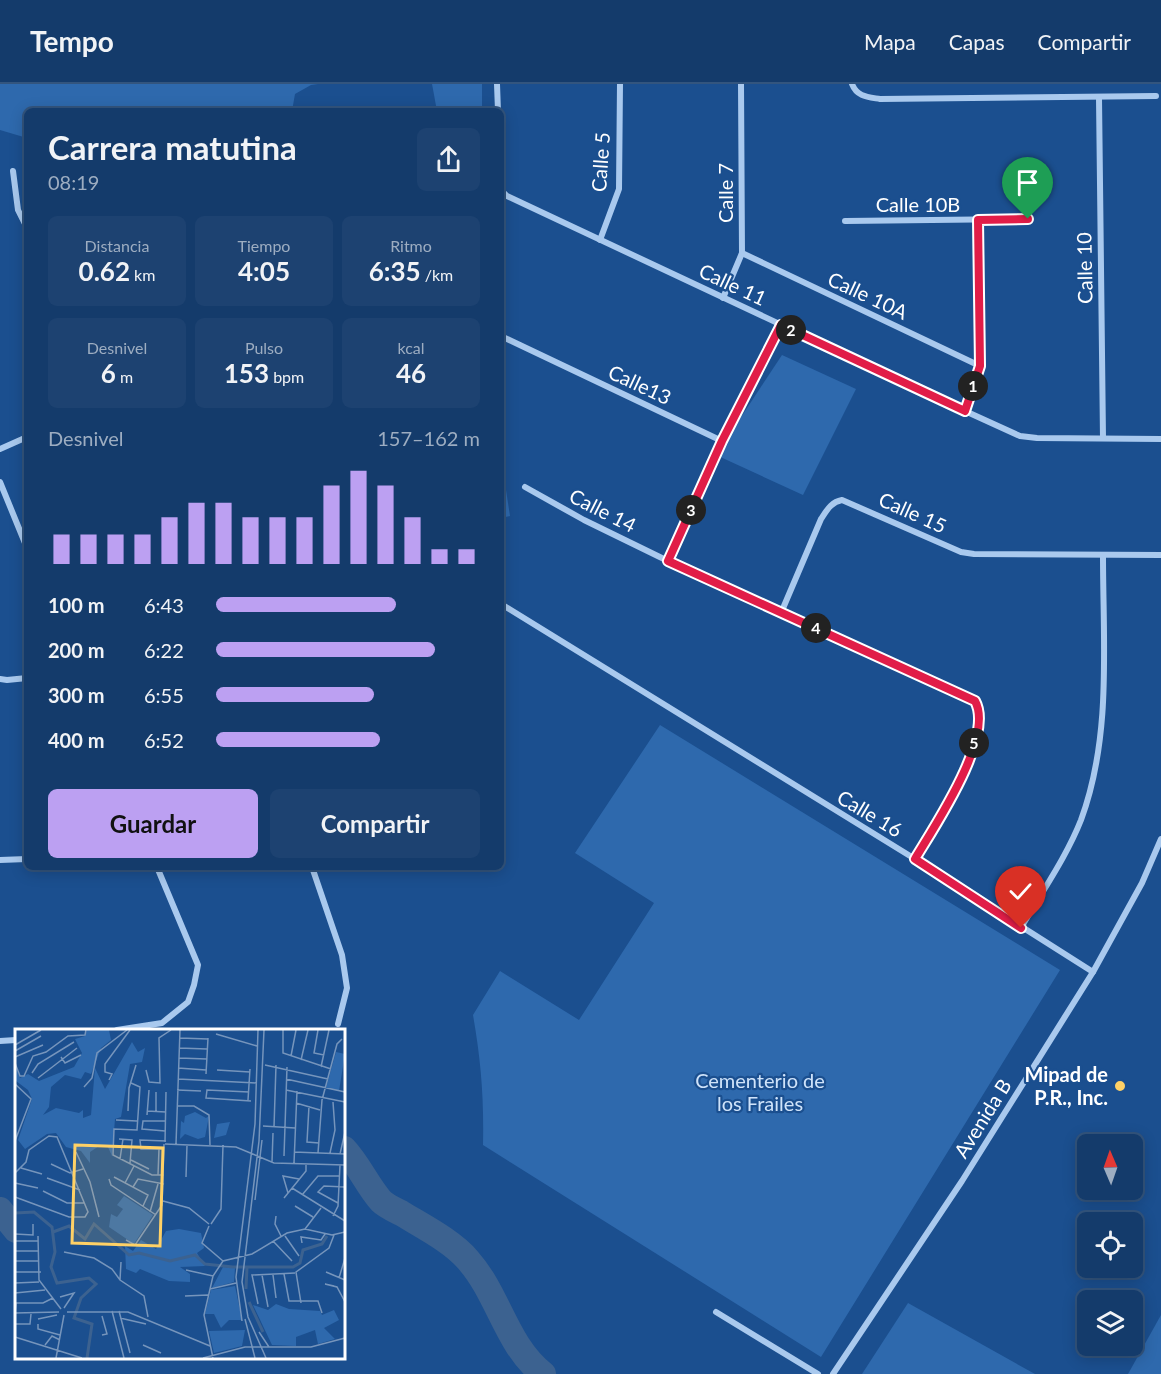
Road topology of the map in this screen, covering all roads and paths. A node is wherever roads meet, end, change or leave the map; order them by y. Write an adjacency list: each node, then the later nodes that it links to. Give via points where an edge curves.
1 (497, 84): 7 (street)
2 (620, 84): 14 (street, Calle 5, via 619,189)
3 (741, 84): 15 (street, Calle 7)
4 (852, 84): 6 (street, via 864,97 880,99)
5 (1156, 96): 6 (street)
6 (1099, 98): 22 (street, Calle 10)
7 (498, 108)
8 (13, 171): 13 (street, via 18,210)
9 (504, 194): 14 (street, Calle 11)
10 (1028, 219): 11 (street, Calle 10B)
11 (978, 220): 12 (street, Calle 10B); 19 (street)
12 (845, 221)
13 (24, 222)
14 (600, 240): 16 (street, Calle 11)
15 (742, 253): 16 (street, Calle 7); 19 (street, Calle 10A)
16 (723, 298): 17 (street, Calle 11)
17 (781, 325): 20 (street, Calle 11); 24 (street)
18 (505, 338): 24 (street, Calle13)
19 (980, 366): 20 (street)
20 (965, 411): 22 (street, Calle 11, via 1020,436)
21 (24, 438): 25 (street)
22 (1103, 438): 23 (street, Calle 11)
23 (1161, 439)
24 (722, 441): 31 (street)
25 (0, 449)
26 (0, 482): 28 (street)
27 (525, 487): 31 (street, Calle 14)
28 (24, 541)
29 (1161, 555): 30 (street, Calle 15)
30 (1103, 556): 33 (street, Calle 15, via 974,555 842,500 836,501 821,519); 42 (street, via 1103,706 1094,774 1081,820)
31 (668, 561): 33 (street, Calle 14)
32 (504, 606): 38 (street, Calle 16)
33 (781, 613): 38 (street, Calle 14, via 975,701 978,707 973,750 963,777)
34 (24, 678): 35 (street)
35 (0, 679)
36 (1161, 839): 43 (street, Avenida B, via 1142,883)
37 (24, 859): 39 (street)
38 (915, 859): 42 (street, Calle 16)
39 (0, 860)
40 (158, 870): 45 (street, via 198,965 194,985 188,1002 162,1023)
41 (313, 870): 44 (street, via 342,955 347,988)
42 (1021, 928): 43 (street, Calle 16)
43 (1093, 972): 50 (street, Avenida B, via 962,1181)
44 (338, 1024)
45 (123, 1029)
46 (15, 1040): 47 (street)
47 (0, 1041)
48 (716, 1312): 49 (street)
49 (818, 1374)
50 (833, 1374)

